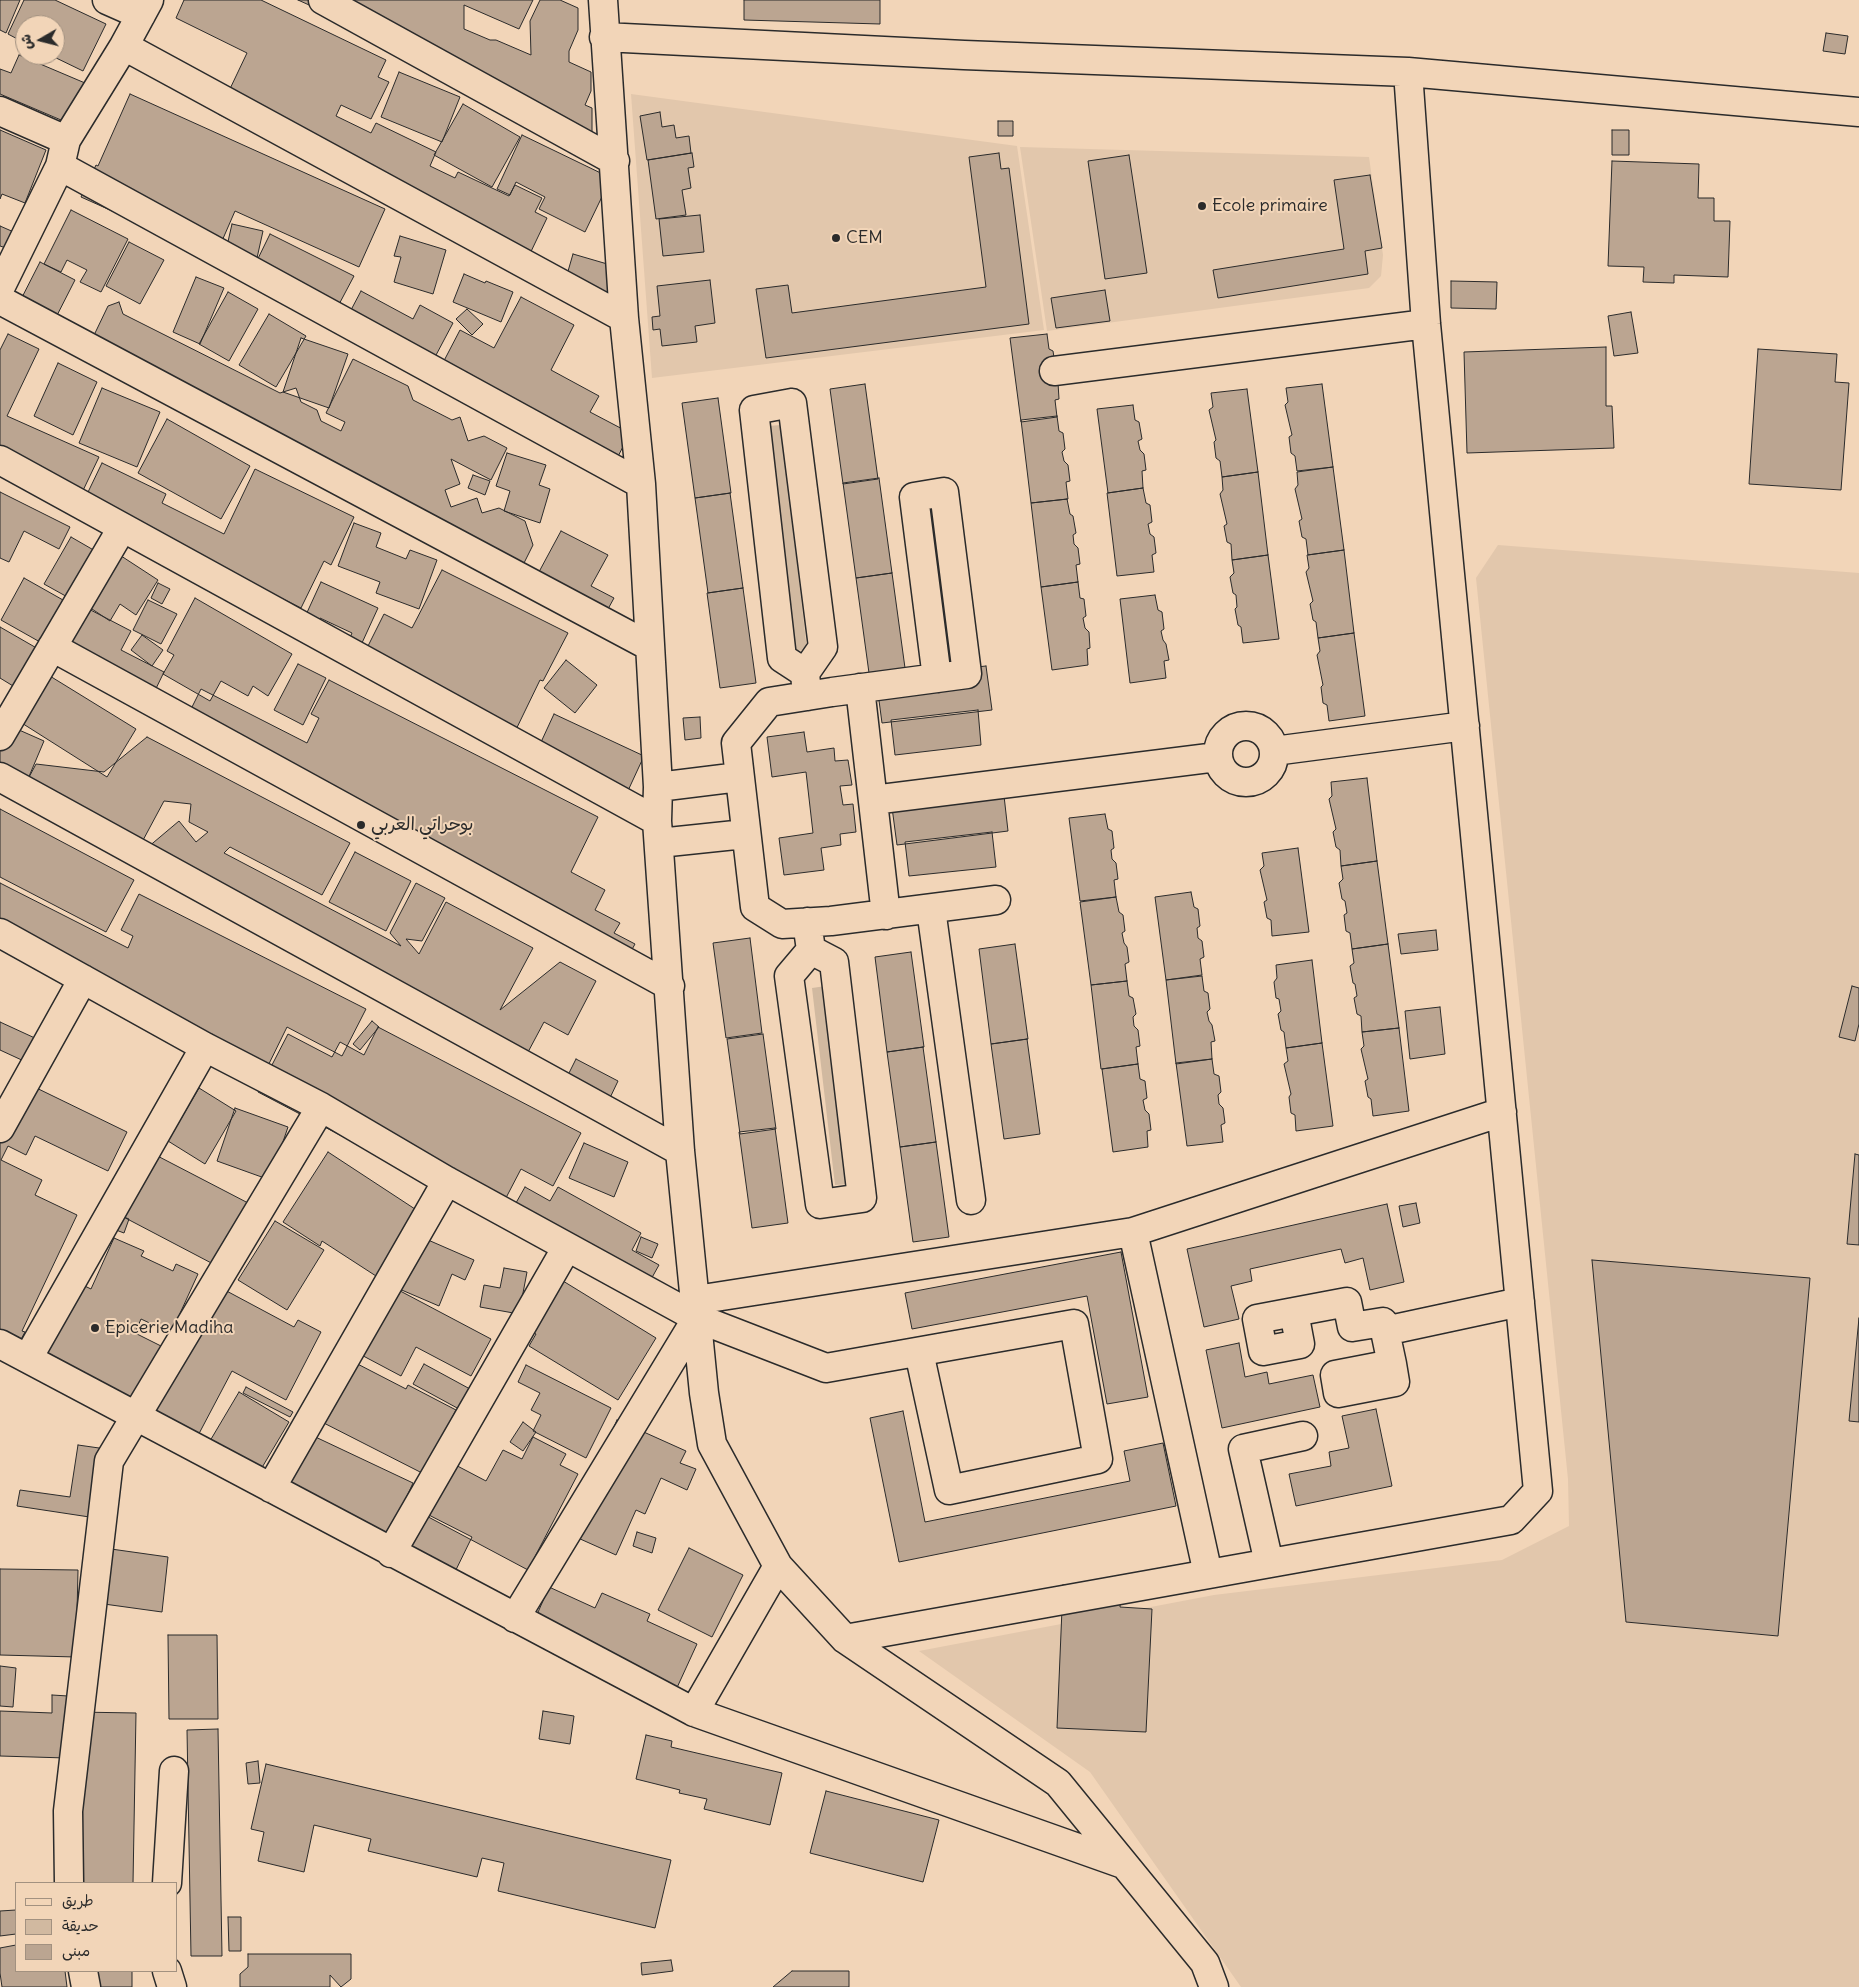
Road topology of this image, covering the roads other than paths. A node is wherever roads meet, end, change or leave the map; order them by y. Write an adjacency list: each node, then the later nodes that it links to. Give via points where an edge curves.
1 (107, 0): 4 (street)
2 (323, 0): 11 (street)
3 (602, 1): 5 (street)
4 (145, 7): 6 (street)
5 (604, 37): 7 (street); 11 (street)
6 (124, 46): 10 (street); 14 (street)
7 (1408, 72): 9 (street); 15 (street)
8 (0, 111): 10 (street)
9 (1859, 112)
10 (66, 140): 12 (street)
11 (615, 161): 14 (street)
12 (60, 166): 13 (street); 18 (street)
13 (1, 286): 20 (street)
14 (624, 318): 18 (street)
15 (1426, 324): 16 (street); 25 (street)
16 (1054, 371)
17 (0, 460): 19 (street)
18 (641, 484): 20 (street)
19 (122, 528): 21 (street); 33 (street)
20 (649, 646): 31 (street)
21 (52, 647): 26 (street); 42 (street)
22 (938, 678): 22 (street, via 914,498 944,492 967,674); 24 (street)
23 (806, 685): 23 (street, via 782,658 754,410 792,403 823,647); 24 (street); 29 (street, via 769,702 736,743)
24 (860, 688): 32 (street)
25 (1465, 726): 27 (street); 45 (street)
26 (0, 736)
27 (1274, 751): 28 (street, via 1274,760 1265,775 1249,782 1232,779); 28 (street, via 1270,739 1260,730 1249,726 1236,727 1225,734 1218,745)
28 (1217, 758): 32 (street)
29 (739, 776): 31 (street); 34 (street)
30 (0, 777): 47 (street)
31 (658, 787): 33 (street)
32 (873, 800): 37 (street)
33 (658, 832): 34 (street); 42 (street)
34 (745, 834): 38 (street, via 755,907 782,924)
35 (996, 900): 36 (street)
36 (931, 909): 37 (street); 49 (street)
37 (886, 915): 38 (street)
38 (807, 922): 40 (street)
39 (0, 933): 41 (street)
40 (811, 950): 40 (street, via 789,976 820,1204 862,1198 834,962)
41 (83, 979): 43 (street); 46 (street)
42 (670, 986): 47 (street)
43 (205, 1047): 44 (street); 58 (street)
44 (321, 1107): 48 (street); 60 (street)
45 (1502, 1112): 50 (street); 52 (street)
46 (0, 1128)
47 (680, 1151): 53 (street)
48 (447, 1181): 51 (street); 62 (street)
49 (971, 1200)
50 (1133, 1232): 53 (street); 66 (street)
51 (567, 1247): 53 (street); 63 (street)
52 (1520, 1302): 55 (street); 64 (street, via 1538,1491 1511,1520)
53 (696, 1309): 57 (street, via 826,1368); 65 (street, via 712,1444); 67 (street)
54 (1294, 1312): 55 (street, via 1347,1302 1352,1328 1383,1322)
55 (1385, 1331): 59 (street)
56 (0, 1344): 58 (street)
57 (919, 1352): 57 (street, via 949,1490 1098,1459 1074,1324)
58 (28, 1358): 60 (street)
59 (1392, 1364)
60 (135, 1417): 62 (street); 72 (street, via 109,1460 68,1811)
61 (1303, 1436): 64 (street, via 1243,1449)
62 (271, 1488): 63 (street)
63 (391, 1553): 67 (street)
64 (1269, 1563): 66 (street)
65 (778, 1566): 68 (street); 69 (street)
66 (1208, 1574): 68 (street)
67 (515, 1618): 69 (street)
68 (845, 1639): 71 (street, via 1058,1783)
69 (694, 1712): 71 (street)
70 (174, 1771): 73 (street)
71 (1124, 1864): 78 (street, via 1205,1963)
72 (68, 1882)
73 (167, 1882)
74 (83, 1972): 76 (street)
75 (167, 1972): 77 (street)
76 (86, 1987)
77 (172, 1987)
78 (1214, 1987)

